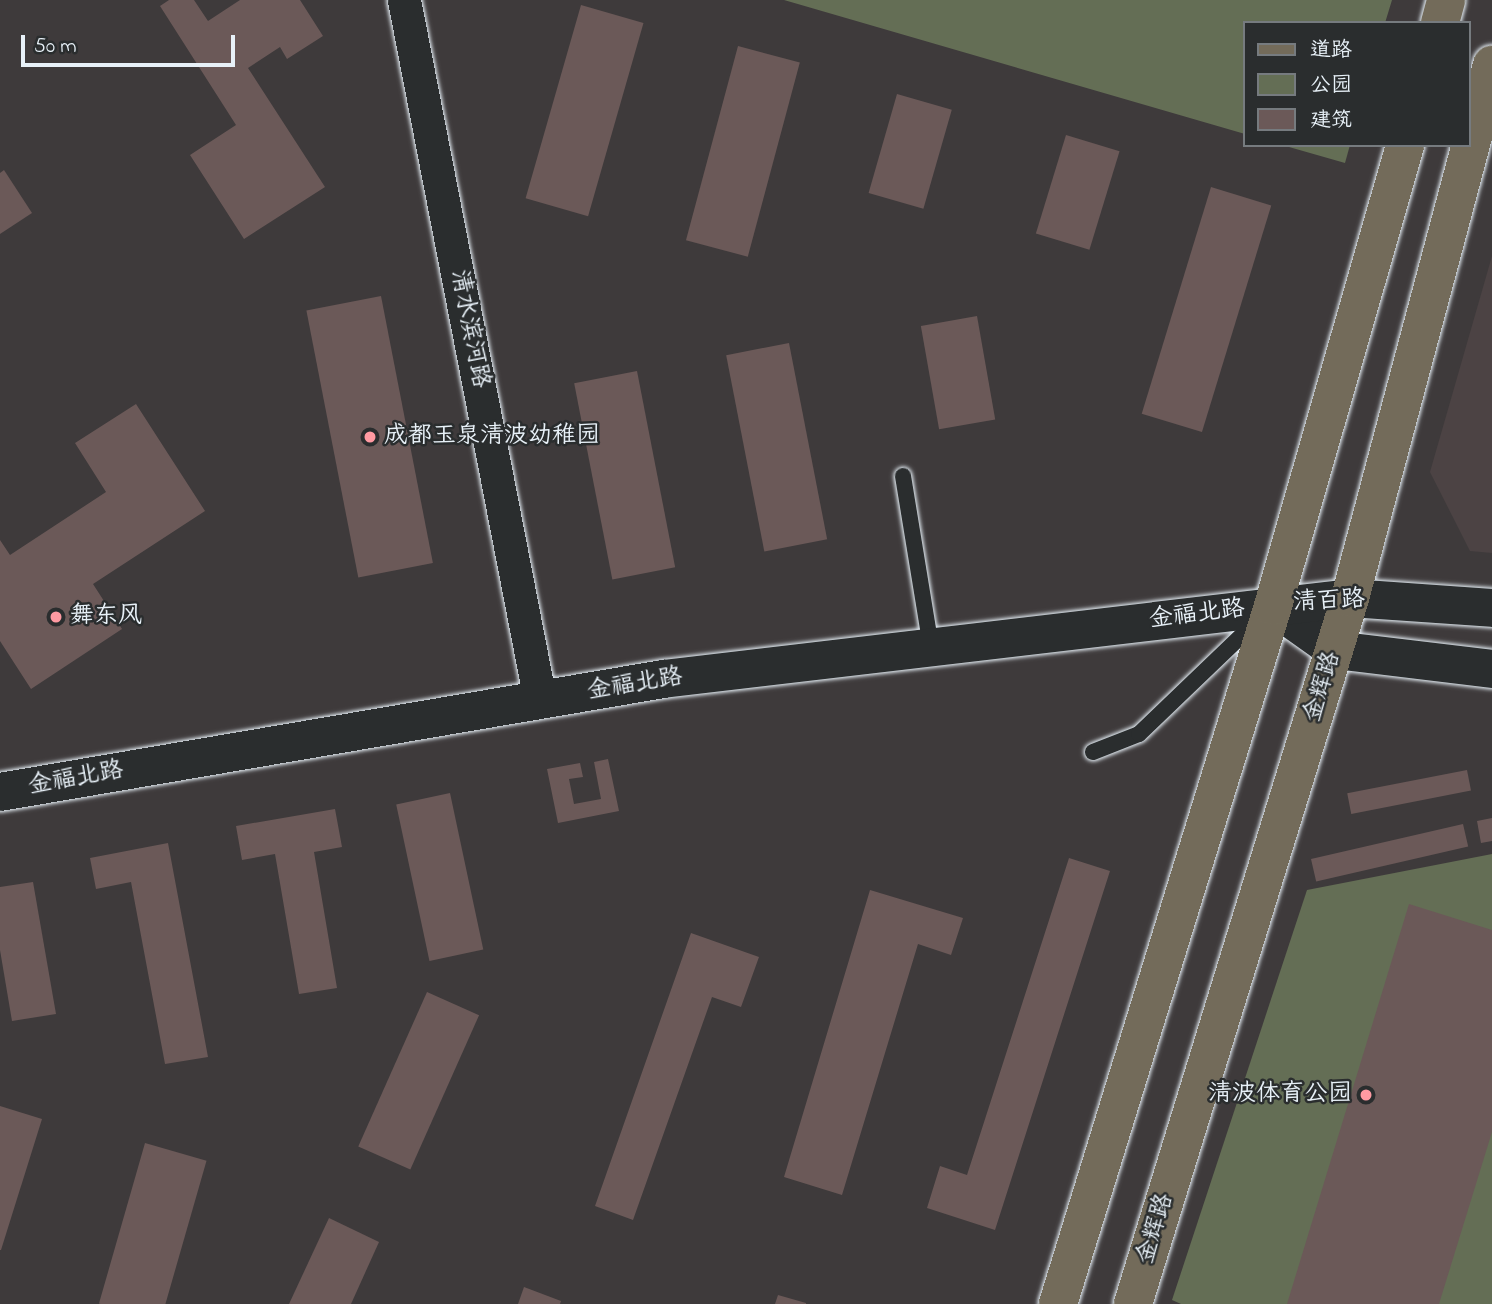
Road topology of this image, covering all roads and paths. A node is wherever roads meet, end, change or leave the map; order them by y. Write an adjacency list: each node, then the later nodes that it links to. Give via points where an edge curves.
1 (404, 0): 15 (street, 清水滨河路)
2 (1446, 0): 3 (main road)
3 (1441, 21)
4 (1492, 65): 5 (main road, 金辉路)
5 (1471, 144)
6 (1404, 147): 10 (main road)
7 (1470, 147): 9 (main road, 金辉路)
8 (903, 475): 12 (lane)
9 (1350, 598): 10 (street, 清百路); 11 (street, 清百路); 13 (main road, 金辉路)
10 (1273, 606): 12 (street, 金福北路); 13 (street, 清百路); 16 (lane, via 1139,734); 19 (main road)
11 (1492, 608)
12 (931, 647): 15 (street, 金福北路, via 663,679)
13 (1335, 650): 14 (street, 清百路); 18 (main road, 金辉路)
14 (1492, 668)
15 (540, 700): 17 (street, 金福北路)
16 (1093, 752)
17 (0, 792)
18 (1136, 1303)
19 (1059, 1304)

